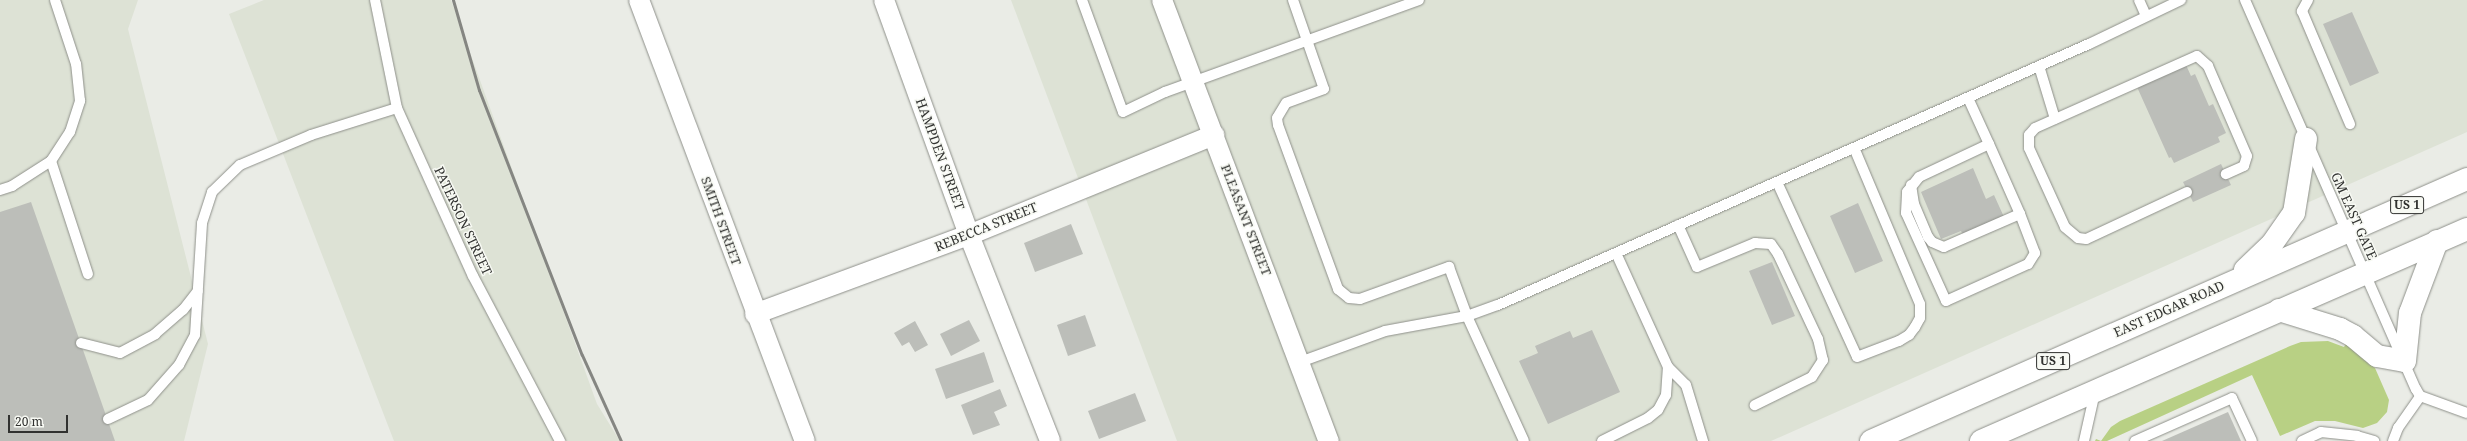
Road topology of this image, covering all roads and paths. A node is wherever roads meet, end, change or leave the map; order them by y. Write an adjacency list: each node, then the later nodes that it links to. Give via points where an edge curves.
1 (55, 0): 25 (lane, via 76,64 80,101 70,132)
2 (375, 0): 18 (lane, PATERSON STREET)
3 (638, 0): 44 (street, SMITH STREET)
4 (884, 0): 36 (street, HAMPDEN STREET)
5 (1082, 0): 16 (lane, via 1123,112 1165,92)
6 (1162, 0): 16 (street, PLEASANT STREET)
7 (1293, 0): 14 (lane)
8 (1420, 0): 14 (lane)
9 (2139, 0): 13 (lane)
10 (2181, 0): 13 (lane)
11 (2245, 0): 22 (lane, GM EAST GATE)
12 (2308, 0): 20 (lane, via 2302,11)
13 (2146, 16): 15 (lane)
14 (1308, 42): 16 (lane); 45 (lane, via 1324,89 1286,103 1277,118 1338,289 1349,298 1360,299 1449,267)
15 (2040, 66): 17 (lane); 19 (lane)
16 (1194, 83): 21 (street, PLEASANT STREET)
17 (1968, 98): 23 (lane); 24 (lane)
18 (397, 108): 42 (lane, via 311,135 240,165 212,192 202,224); 57 (lane, PATERSON STREET, via 473,276)
19 (2055, 119): 26 (lane, via 2197,56 2208,66 2247,156 2244,166); 31 (lane, via 2032,130 2028,142 2065,227 2071,234 2086,239)
20 (2350, 124)
21 (1214, 135): 36 (street, REBECCA STREET); 48 (street, PLEASANT STREET)
22 (2306, 139): 35 (lane, GM EAST GATE); 41 (highway, via 2297,201 2288,224 2272,244)
23 (1989, 144): 29 (lane, via 1919,178); 32 (lane)
24 (1854, 148): 28 (lane); 28 (lane, via 1920,304 1920,318 1909,335 1857,357)
25 (51, 162): 30 (lane, via 12,186); 40 (lane)
26 (2226, 174)
27 (2467, 179): 35 (highway, EAST EDGAR ROAD / US 1)
28 (1777, 182): 33 (lane)
29 (1911, 185): 32 (lane, via 1914,204 1928,237 1938,245 1952,246); 32 (lane, via 1905,200 1906,213 1946,301 2030,262 2035,249)
30 (0, 190)
31 (2187, 192)
32 (2020, 214)
33 (1678, 225): 38 (lane); 52 (lane, via 1697,267 1755,242 1771,244 1818,339 1823,360 1812,377)
34 (2467, 229): 37 (highway)
35 (2347, 231): 39 (lane, GM EAST GATE); 41 (highway, EAST EDGAR ROAD / US 1)
36 (969, 235): 44 (street, REBECCA STREET); 59 (street, HAMPDEN STREET)
37 (2437, 241): 39 (highway); 47 (highway, via 2410,313)
38 (1616, 253): 45 (lane); 49 (lane)
39 (2364, 272): 43 (highway); 47 (lane, GM EAST GATE)
40 (88, 274)
41 (2234, 280): 64 (highway, EAST EDGAR ROAD / US 1)
42 (198, 291): 46 (lane, via 183,310 155,334 120,353); 54 (lane, via 195,335 179,365 148,400)
43 (2279, 310): 47 (highway, via 2340,329 2353,336 2377,356); 50 (highway)
44 (755, 314): 58 (street, SMITH STREET)
45 (1467, 316): 48 (lane, via 1385,332); 61 (lane)
46 (81, 343)
47 (2405, 361): 51 (lane, GM EAST GATE)
48 (1300, 362): 60 (street, PLEASANT STREET)
49 (1668, 367): 62 (lane, via 1666,395 1658,410 1634,426); 63 (lane, via 1686,385)
50 (2095, 390): 55 (highway); 65 (lane)
51 (2420, 396): 53 (lane); 69 (lane)
52 (1755, 405)
53 (2467, 413)
54 (108, 419)
55 (1986, 440)
56 (2139, 440): 66 (lane, via 2175,429 2232,398)
57 (560, 441)
58 (805, 441)
59 (1050, 441)
60 (1329, 441)
61 (1524, 441)
62 (1602, 441)
63 (1703, 441)
64 (1871, 441)
65 (2084, 441)
66 (2252, 441)
67 (2302, 441): 68 (lane, via 2321,432 2358,436)
68 (2374, 441)
69 (2392, 441)

